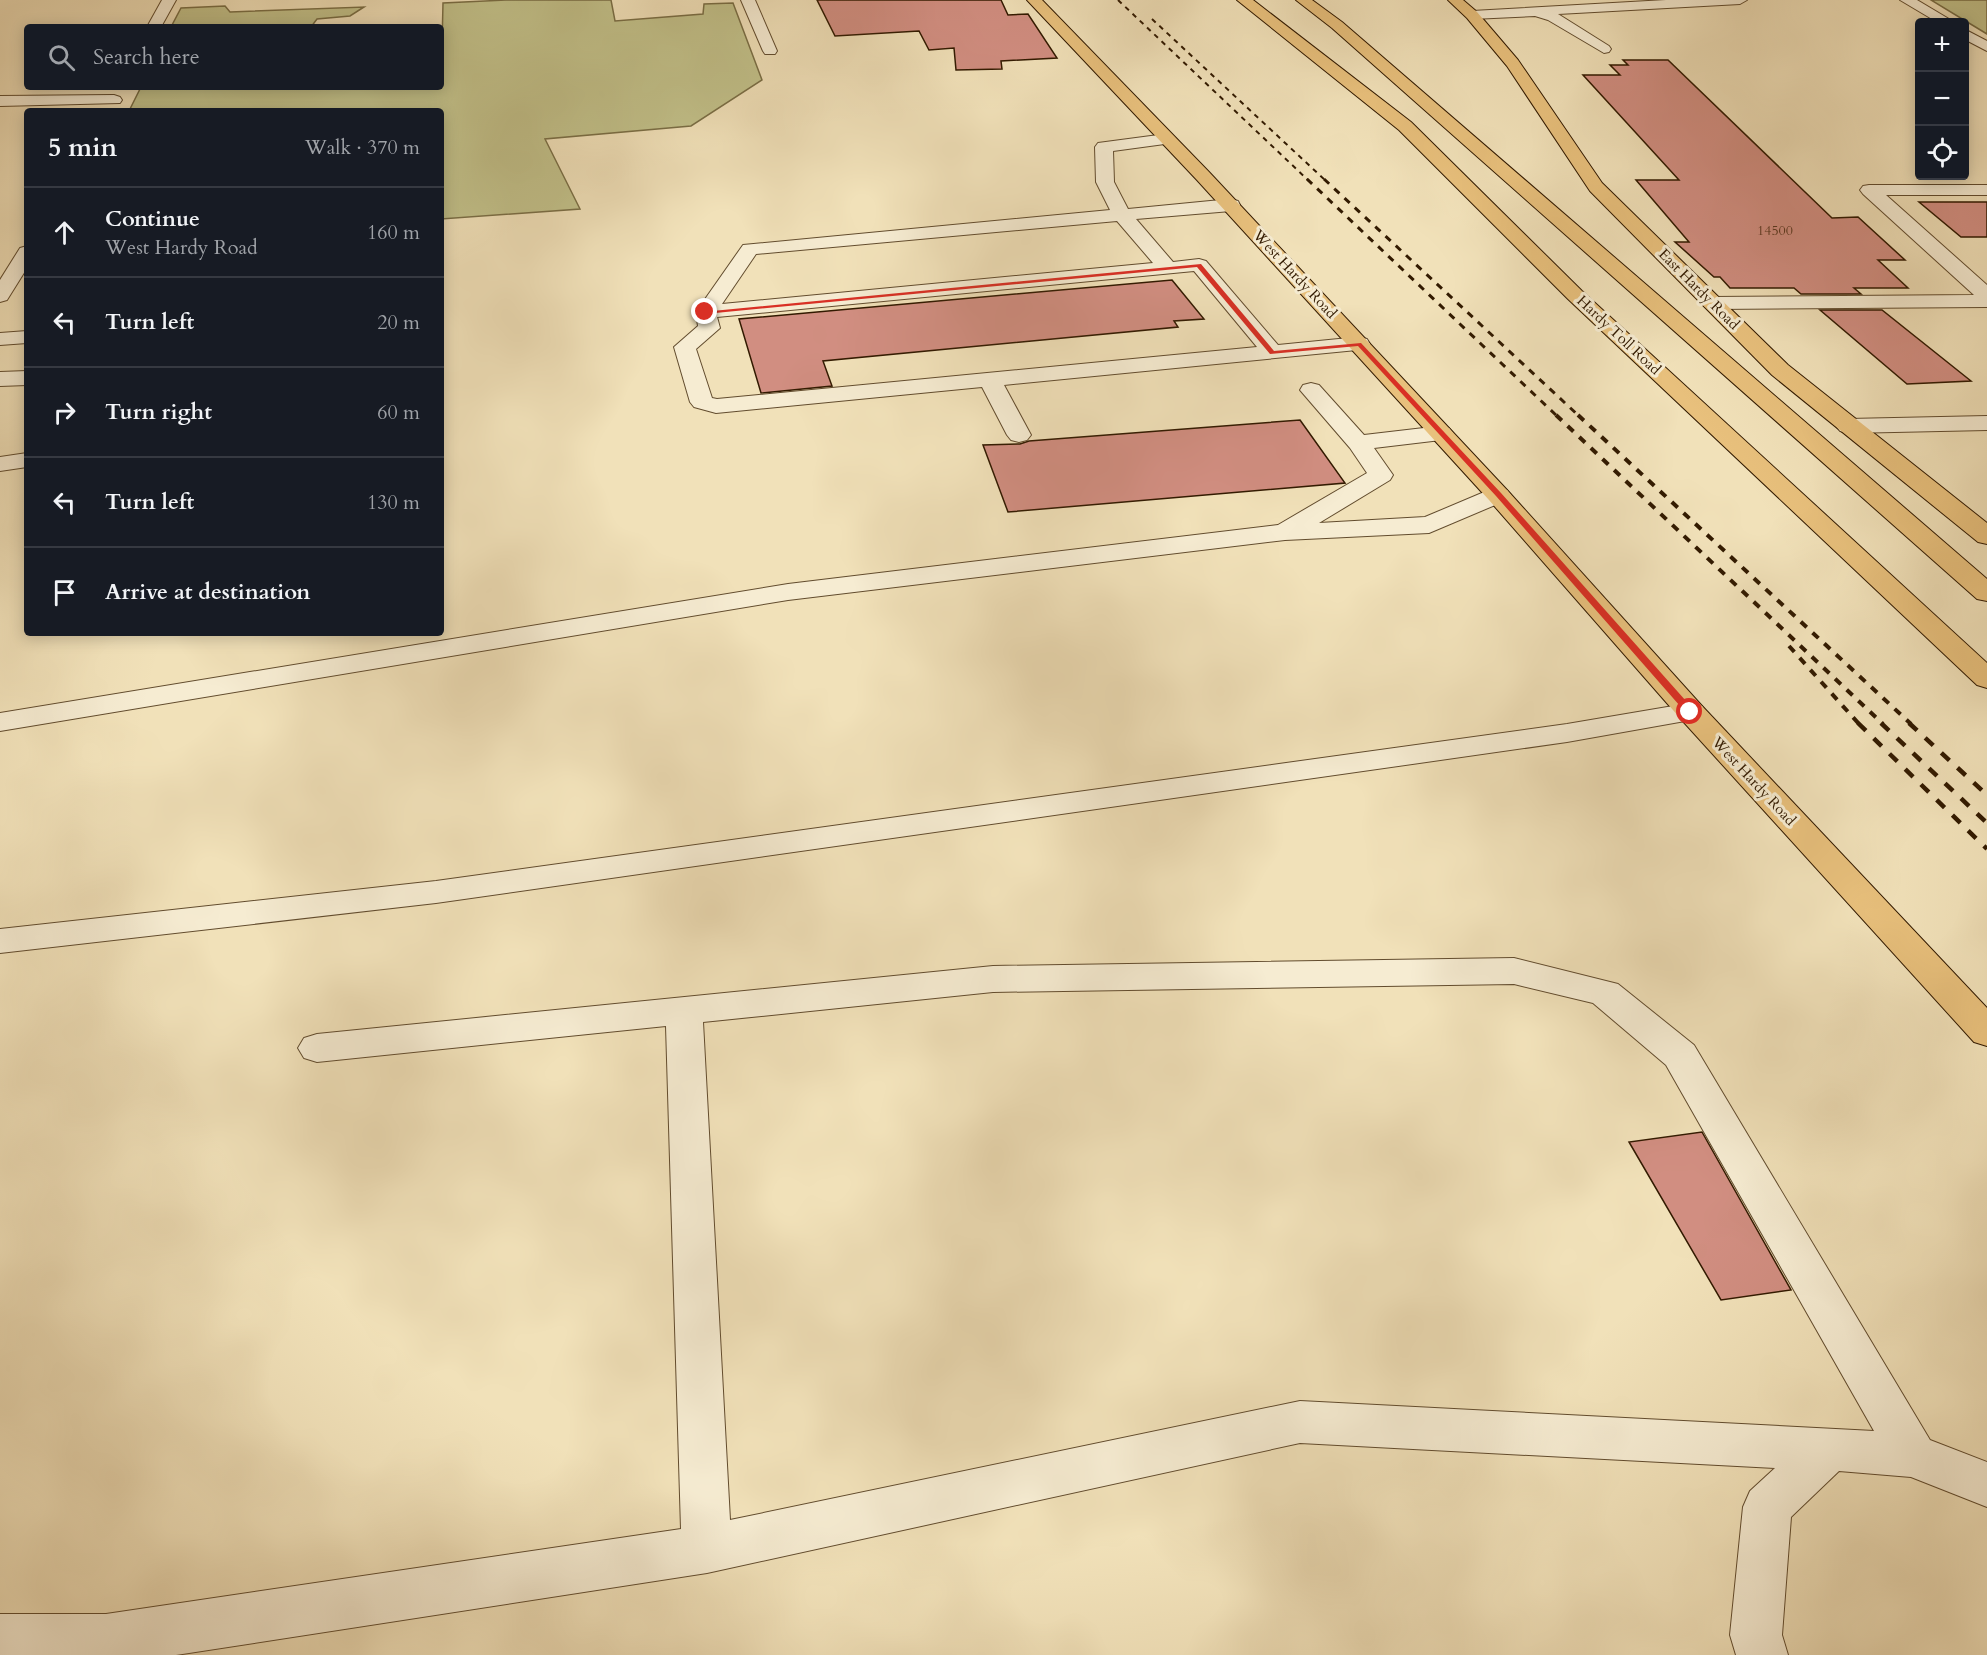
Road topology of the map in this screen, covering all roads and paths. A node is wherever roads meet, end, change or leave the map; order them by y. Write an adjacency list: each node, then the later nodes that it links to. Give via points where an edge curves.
1 (168, 0): 13 (street)
2 (748, 0): 17 (street)
3 (1034, 0): 20 (main road, West Hardy Road)
4 (1244, 0): 52 (main road, Hardy Toll Road, via 1405,126 1575,295)
5 (1303, 0): 51 (main road, via 1337,25)
6 (1455, 0): 11 (main road, East Hardy Road)
7 (1518, 0): 10 (street)
8 (1740, 0): 10 (street)
9 (1906, 0): 12 (street)
10 (1539, 12): 11 (street); 16 (street)
11 (1472, 15): 31 (main road, East Hardy Road, via 1513,63 1596,187)
12 (1940, 18)
13 (156, 24)
14 (1969, 35): 15 (street)
15 (1987, 46)
16 (1604, 49)
17 (770, 51)
18 (114, 99): 19 (street)
19 (0, 101)
20 (1166, 139): 22 (main road, West Hardy Road); 23 (street, via 1104,147 1105,182)
21 (1987, 190): 29 (street, via 1869,190)
22 (1231, 205): 23 (street); 35 (main road, West Hardy Road)
23 (1122, 215): 27 (street); 32 (street, via 750,249)
24 (24, 257): 25 (street)
25 (0, 260)
26 (24, 260): 28 (street)
27 (1168, 268): 32 (street); 36 (street, via 1199,265)
28 (0, 296)
29 (1987, 296)
30 (1987, 301): 31 (street)
31 (1712, 303): 42 (main road, East Hardy Road, via 1780,370)
32 (705, 312): 39 (street, via 710,328 685,347 702,402 716,406)
33 (24, 337): 34 (street)
34 (0, 339)
35 (1359, 344): 36 (street); 43 (main road, West Hardy Road)
36 (1273, 353): 39 (street)
37 (24, 378): 38 (street)
38 (0, 379)
39 (989, 380): 44 (street)
40 (1311, 390): 45 (street)
41 (1987, 423): 42 (street)
42 (1848, 426): 50 (main road, East Hardy Road)
43 (1441, 433): 45 (street); 48 (main road, West Hardy Road)
44 (1019, 435)
45 (1358, 443): 49 (street, via 1381,475)
46 (24, 460): 47 (street)
47 (0, 464)
48 (1498, 495): 49 (street, via 1429,525); 53 (main road, West Hardy Road)
49 (1285, 532): 54 (street, via 788,592)
50 (1987, 536)
51 (1987, 593)
52 (1987, 679)
53 (1690, 712): 55 (street, via 1567,733 436,892); 57 (main road, West Hardy Road)
54 (0, 722)
55 (0, 941)
56 (684, 1010): 58 (street); 60 (street, via 993,979 1514,971 1605,993 1680,1055); 62 (street)
57 (1987, 1032)
58 (317, 1048)
59 (1830, 1449): 60 (street); 62 (street, via 1300,1422); 64 (street, via 1767,1507 1756,1635)
60 (1913, 1455): 61 (street)
61 (1987, 1485)
62 (706, 1548): 63 (street, via 106,1640)
63 (0, 1640)
64 (1762, 1655)

